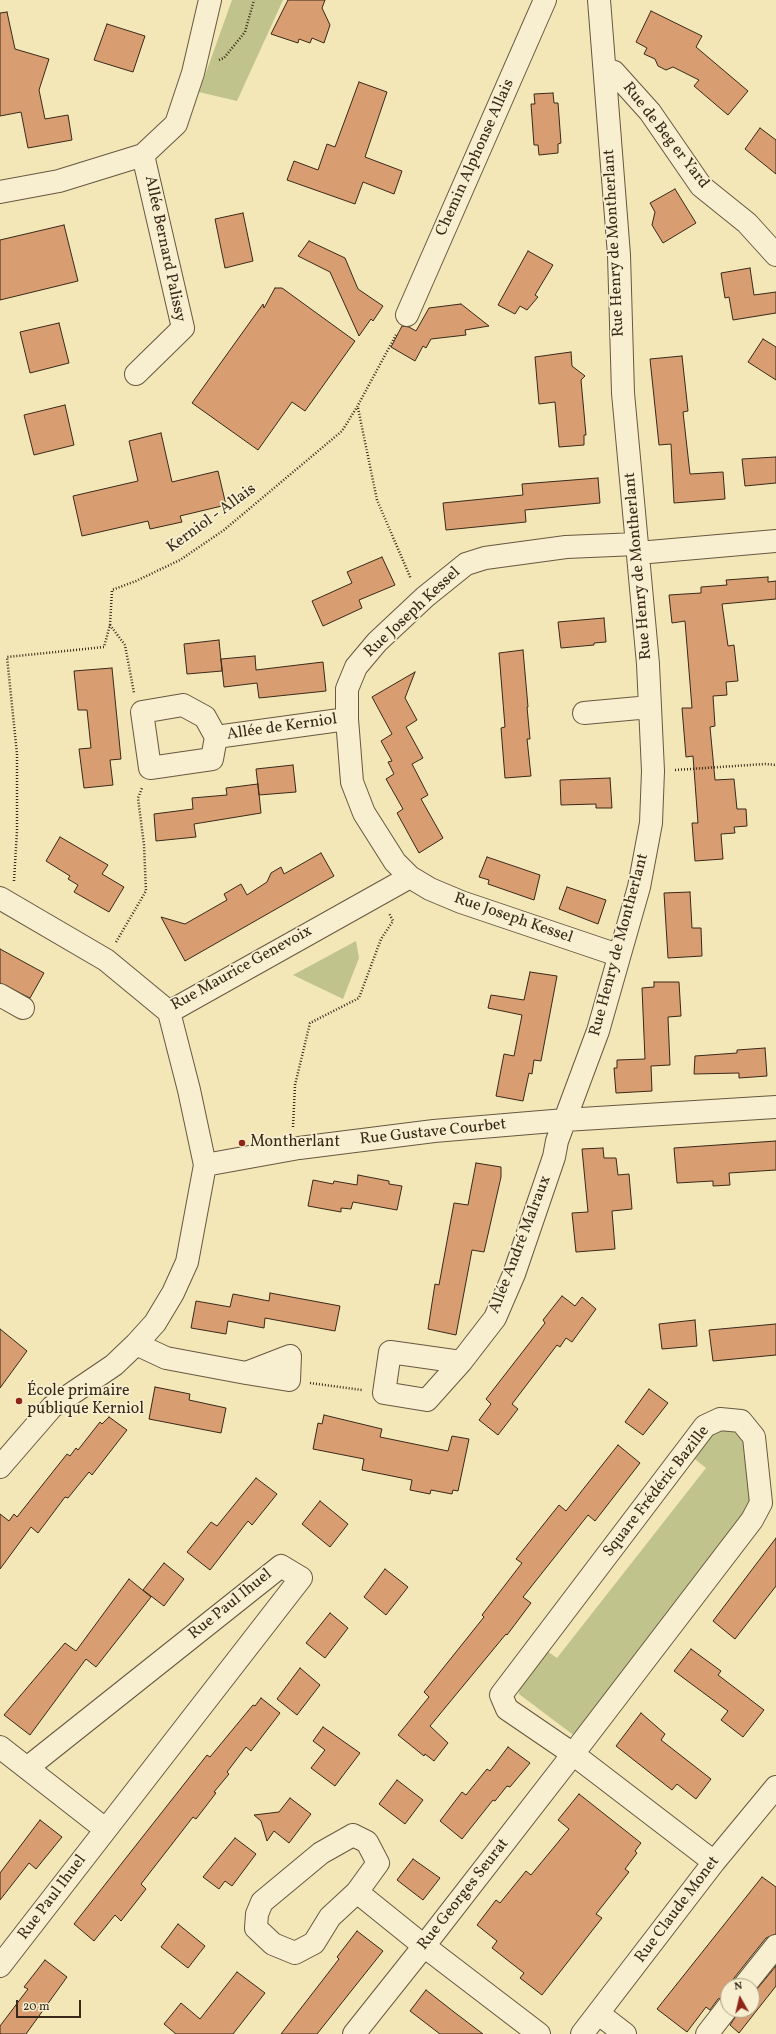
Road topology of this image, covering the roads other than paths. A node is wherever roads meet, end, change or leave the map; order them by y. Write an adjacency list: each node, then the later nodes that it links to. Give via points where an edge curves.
1 (210, 0): 5 (street, via 194,73 176,124)
2 (546, 0): 8 (street, Chemin Alphonse Allais)
3 (598, 0): 4 (street, Rue Henry de Montherlant)
4 (605, 70): 7 (street, Rue de Beg er Yard, via 614,72 650,112 701,186 747,223); 11 (street, Rue Henry de Montherlant, via 619,255 623,393)
5 (143, 155): 6 (street, via 59,181); 9 (street, Allée Bernard Palissy, via 182,328)
6 (0, 192)
7 (776, 255)
8 (407, 315)
9 (136, 374)
10 (776, 541): 11 (street, Rue Joseph Kessel)
11 (637, 548): 12 (street, Rue Henry de Montherlant); 14 (street, Rue Joseph Kessel, via 566,547 485,558 466,564 425,597 377,642 356,667 347,689)
12 (650, 707): 13 (street); 18 (street, Rue Henry de Montherlant, via 653,771 651,823 639,887)
13 (584, 713)
14 (347, 719): 15 (street, Allée de Kerniol); 16 (street, Rue Joseph Kessel, via 352,782 364,813 395,862)
15 (216, 737): 15 (street, Allée de Kerniol, via 205,717 183,705 142,712 150,768 212,759)
16 (410, 877): 18 (street, Rue Joseph Kessel, via 461,902); 21 (street, Rue Maurice Genevoix)
17 (6, 902): 21 (street, Rue Maurice Genevoix, via 106,960)
18 (619, 957): 23 (street, Rue Henry de Montherlant, via 598,1031)
19 (0, 995): 20 (street)
20 (23, 1008)
21 (168, 1012): 24 (street, via 189,1090)
22 (776, 1107): 23 (street, Rue Gustave Courbet)
23 (565, 1120): 24 (street, Rue Gustave Courbet, via 434,1131 280,1151); 26 (street, Allée André Malraux, via 514,1274 495,1318)
24 (205, 1165): 25 (street, via 187,1262 170,1299 155,1323)
25 (136, 1344): 27 (street, via 166,1358); 28 (street, via 114,1365 52,1407)
26 (461, 1362): 26 (street, Allée André Malraux, via 390,1352 384,1394 427,1400)
27 (289, 1380)
28 (0, 1467)
29 (0, 1747): 31 (street)
30 (572, 1754): 30 (street, Square Frédéric Bazille, via 752,1520 761,1503 754,1437 741,1421 720,1419 705,1426 501,1695 508,1709); 34 (street); 36 (street, Rue Georges Seurat)
31 (27, 1768): 33 (street); 33 (street, Rue Paul Ihuel, via 281,1566 301,1578)
32 (775, 1789): 34 (street, Rue Claude Monet)
33 (105, 1829): 38 (street, Rue Paul Ihuel)
34 (714, 1862): 40 (street, Rue Claude Monet)
35 (357, 1892): 35 (street, via 378,1863 367,1842 353,1835 322,1853 262,1902 257,1914 256,1928 273,1944 295,1953 314,1943 330,1917); 36 (street)
36 (424, 1946): 42 (street, Rue Georges Seurat); 43 (street)
37 (776, 1946): 39 (street)
38 (0, 1966)
39 (750, 1978)
40 (599, 2014): 44 (street, Rue Claude Monet); 45 (street)
41 (720, 2017): 46 (street)
42 (354, 2034)
43 (539, 2034)
44 (582, 2034)
45 (625, 2034)
46 (707, 2034)

